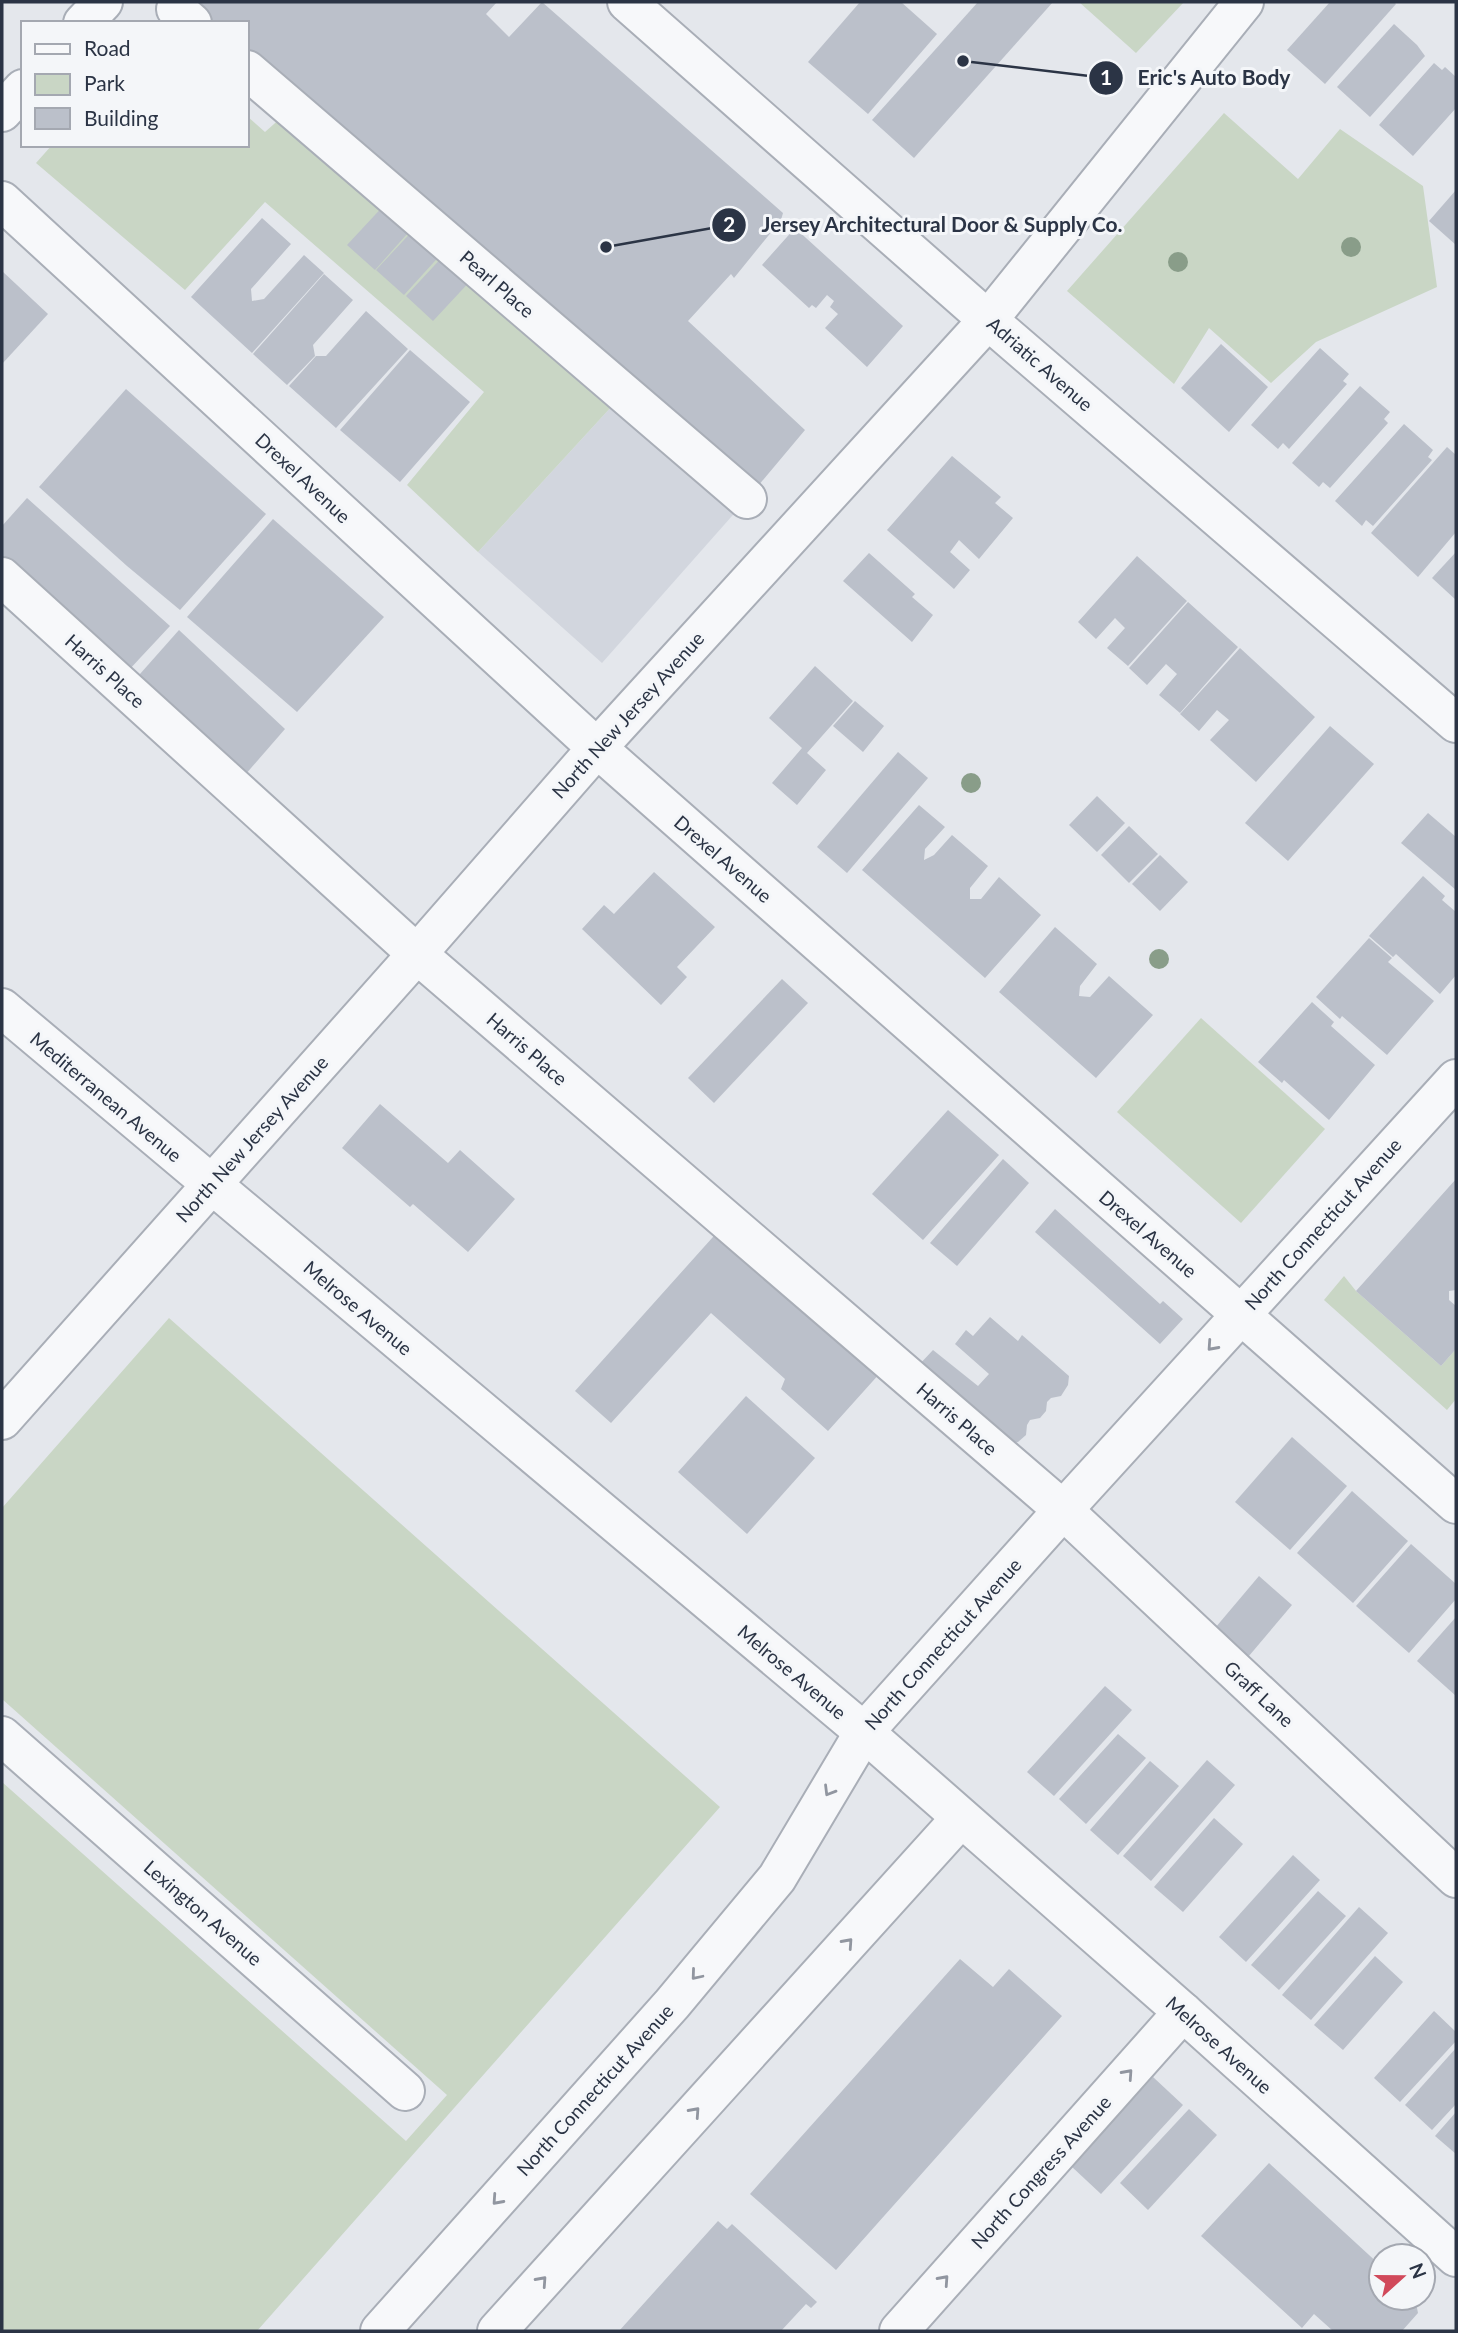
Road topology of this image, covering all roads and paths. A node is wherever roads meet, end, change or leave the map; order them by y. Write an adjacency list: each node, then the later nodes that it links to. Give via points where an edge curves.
1 (103, 2): 4 (street)
2 (627, 2): 9 (street, Adriatic Avenue)
3 (1244, 2): 9 (street, North New Jersey Avenue)
4 (85, 21)
5 (248, 71): 10 (street, Pearl Place)
6 (21, 91): 7 (street)
7 (2, 112)
8 (2, 201): 13 (street, Drexel Avenue)
9 (988, 320): 12 (street, Adriatic Avenue); 13 (street, North New Jersey Avenue)
10 (747, 499)
11 (2, 577): 14 (street, Harris Place)
12 (1456, 723)
13 (597, 748): 14 (street, North New Jersey Avenue); 18 (street, Drexel Avenue)
14 (417, 954): 17 (street, North New Jersey Avenue); 21 (street, Harris Place)
15 (2, 1008): 17 (street, Mediterranean Avenue)
16 (1452, 1092): 18 (street, North Connecticut Avenue)
17 (211, 1184): 19 (street, North New Jersey Avenue); 22 (street, Melrose Avenue)
18 (1240, 1315): 20 (street, Drexel Avenue); 21 (street, North Connecticut Avenue, one-way to 21)
19 (2, 1420)
20 (1456, 1504)
21 (1063, 1510): 22 (street, North Connecticut Avenue); 25 (street, Graff Lane)
22 (864, 1732): 24 (street, Melrose Avenue); 29 (street, North Connecticut Avenue, one-way to 29, via 778,1878 672,2004)
23 (2, 1736): 27 (street, Lexington Avenue)
24 (961, 1818): 26 (street, Melrose Avenue); 30 (street, one-way to 24)
25 (1456, 1878)
26 (1182, 2012): 28 (street, Melrose Avenue); 31 (street, North Congress Avenue, one-way to 26)
27 (405, 2091)
28 (1456, 2257)
29 (380, 2331)
30 (497, 2331)
31 (899, 2331)

